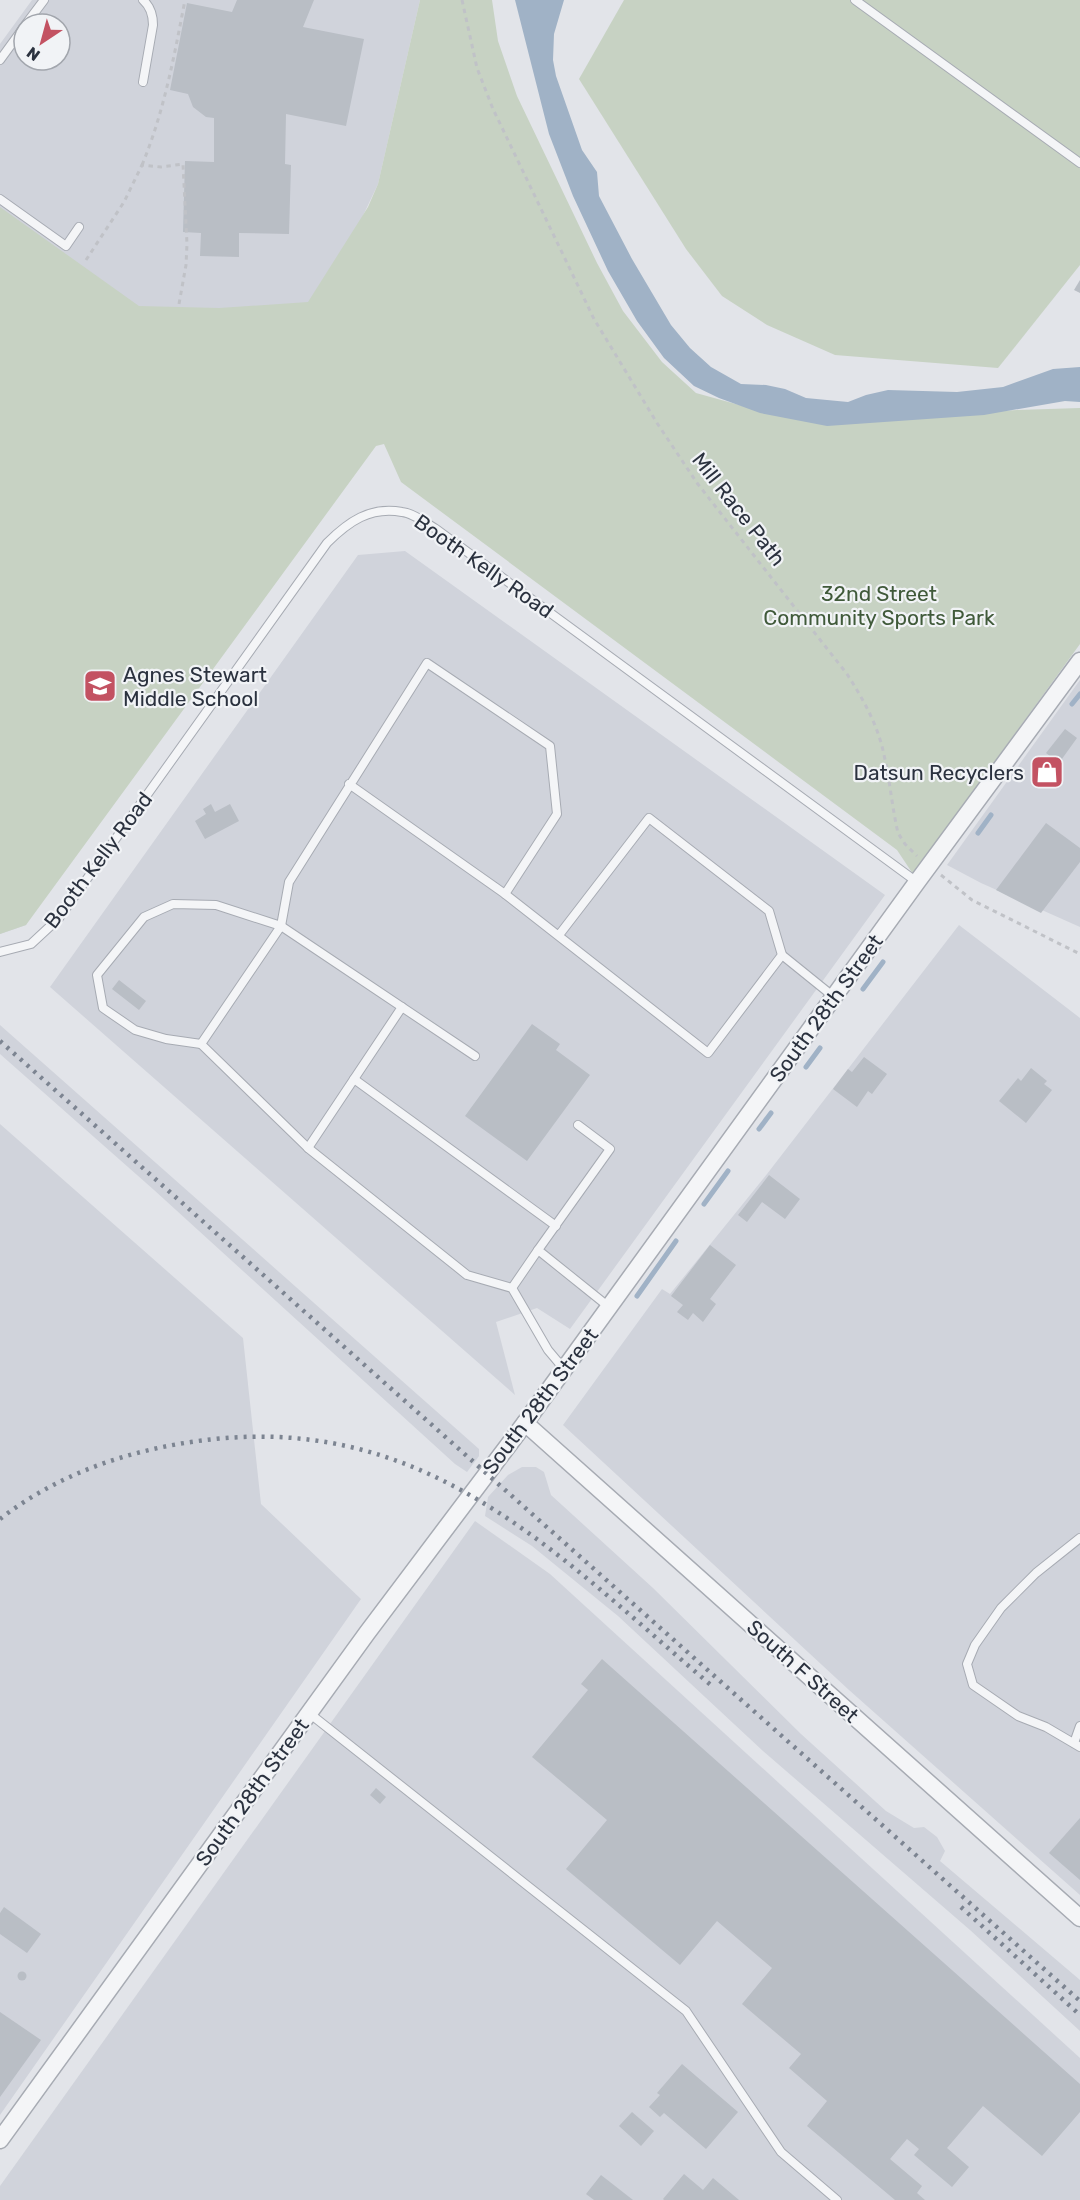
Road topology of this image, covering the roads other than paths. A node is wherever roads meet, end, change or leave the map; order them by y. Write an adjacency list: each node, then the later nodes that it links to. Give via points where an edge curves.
1 (143, 0): 5 (lane, via 153,15 153,25)
2 (855, 0): 6 (lane)
3 (12, 44): 4 (lane)
4 (0, 60)
5 (143, 82)
6 (1080, 163)
7 (0, 199): 8 (lane, via 66,246)
8 (79, 227)
9 (1080, 661): 11 (street, South 28th Street)
10 (349, 784): 12 (lane); 12 (lane, via 427,663 549,747 557,814); 13 (lane, via 290,882)
11 (917, 882): 15 (lane, Booth Kelly Road, via 436,529 404,512 374,512 346,524 327,543 59,918 31,944); 17 (street, South 28th Street)
12 (505, 894): 14 (lane)
13 (280, 926): 18 (lane); 19 (lane); 19 (lane, via 216,905 173,904 144,917 97,975 103,1008 135,1030)
14 (559, 935): 16 (lane, via 708,1053); 16 (lane, via 649,818 769,911)
15 (0, 952)
16 (782, 955): 17 (lane)
17 (834, 997): 27 (street, South 28th Street)
18 (402, 1007): 20 (lane); 21 (lane)
19 (201, 1044): 23 (lane)
20 (475, 1056)
21 (354, 1079): 23 (lane); 24 (lane)
22 (578, 1125): 24 (lane, via 610,1149)
23 (308, 1148): 26 (lane, via 467,1275)
24 (556, 1226): 25 (lane)
25 (538, 1250): 26 (lane); 27 (lane)
26 (512, 1288): 28 (lane, via 548,1350)
27 (609, 1307): 28 (street, South 28th Street)
28 (564, 1369): 29 (street, South 28th Street)
29 (525, 1423): 31 (street, South 28th Street); 34 (street, South F Street)
30 (1080, 1538): 33 (lane, via 1001,1608 975,1645 967,1664 973,1685 1017,1716)
31 (309, 1713): 35 (street, South 28th Street); 36 (lane, via 686,2011 781,2152)
32 (1080, 1726): 33 (lane)
33 (1077, 1745)
34 (1080, 1918)
35 (0, 2140)
36 (837, 2200)

